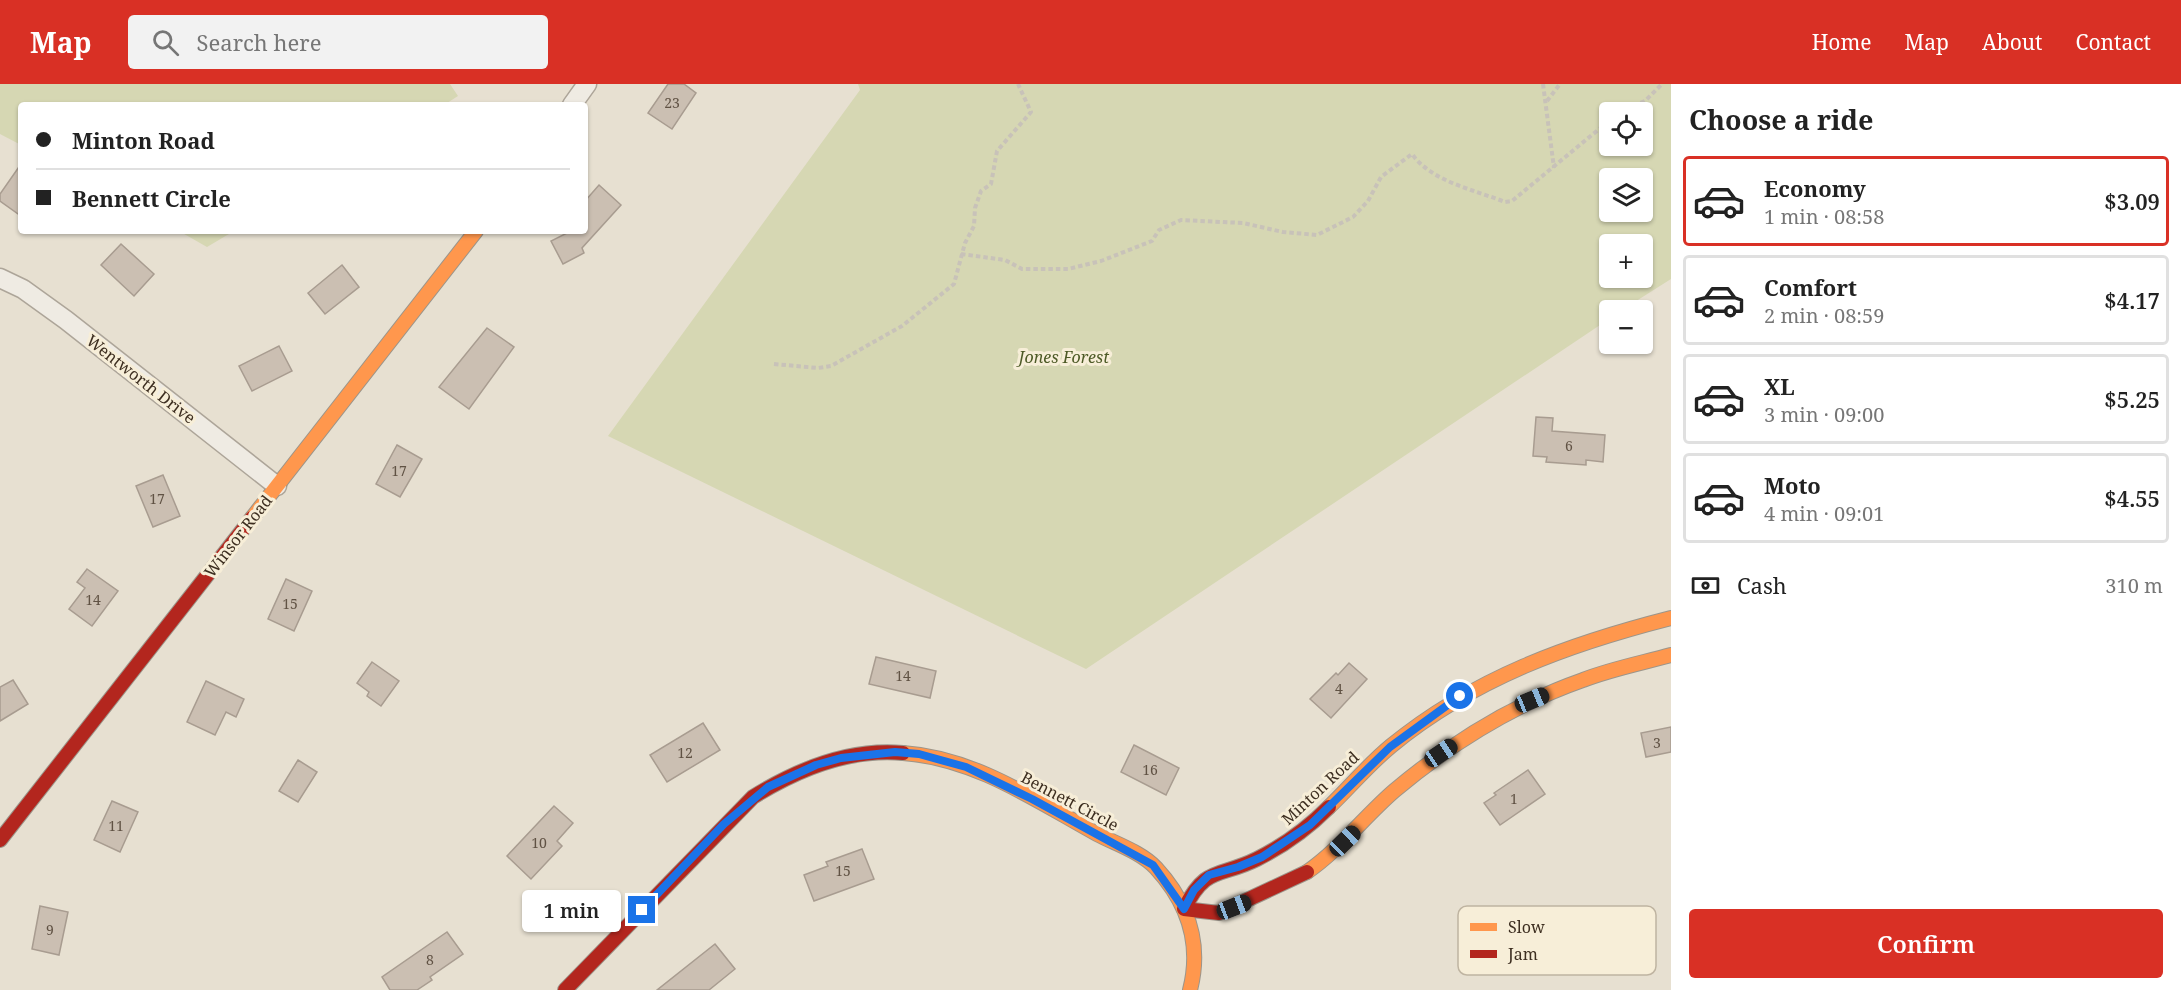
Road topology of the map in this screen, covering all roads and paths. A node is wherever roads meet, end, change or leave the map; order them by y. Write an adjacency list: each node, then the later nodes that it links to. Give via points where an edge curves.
1 (587, 84): 6 (street)
2 (1018, 84): 12 (path, via 1031,112 997,151 991,184 981,191 974,226)
3 (1543, 84): 7 (path)
4 (1560, 84): 7 (path)
5 (1662, 84): 8 (path)
6 (574, 102)
7 (1546, 102): 10 (path)
8 (1643, 102)
9 (1599, 129): 10 (path)
10 (1554, 168): 12 (path, via 1519,198 1505,202 1421,167 1412,154 1381,177 1368,201 1353,217 1317,235 1243,223 1181,220 1159,230 1152,241 1068,269 1022,269 1005,260)
11 (474, 234): 15 (street, Winsor Road)
12 (961, 254): 14 (path, via 954,284 902,326 858,354 818,368)
13 (0, 278): 15 (street, Wentworth Drive, via 23,289 66,320)
14 (774, 364)
15 (278, 486): 18 (street, Winsor Road)
16 (1671, 618): 19 (street, Minton Road, via 1560,648 1525,661 1460,696 1390,747 1310,825 1262,857 1209,875 1194,890)
17 (1671, 656): 19 (street, via 1584,679 1485,724 1392,793 1335,851 1309,871 1219,913)
18 (0, 840)
19 (1184, 909): 20 (street, Bennett Circle, via 1153,865 1014,789 966,767 927,756 866,754 816,765 753,797); 21 (street, Bennett Circle, via 1196,934)
20 (565, 990)
21 (1190, 990)

